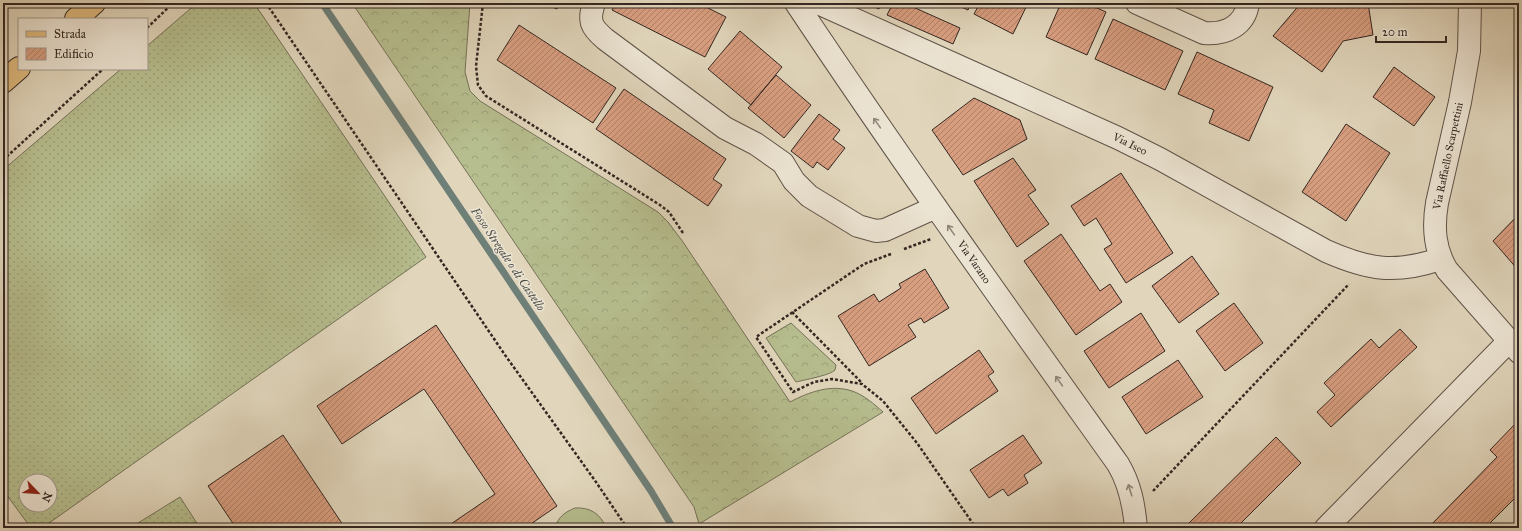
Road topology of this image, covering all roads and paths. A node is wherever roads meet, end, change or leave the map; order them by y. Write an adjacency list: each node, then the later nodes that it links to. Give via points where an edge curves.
1 (94, 3): 11 (main road)
2 (173, 3): 12 (path)
3 (266, 3): 28 (path, via 505,355)
4 (483, 3): 18 (path, via 476,66 478,85 486,96 660,205 669,212)
5 (594, 3): 17 (street, via 590,20 593,28 605,39 725,128 756,144 783,163 809,196 851,222 867,229 885,230)
6 (796, 3): 17 (street, Via Varano, one-way to 6)
7 (818, 3): 23 (street, Via Iseo, via 1118,138 1326,251)
8 (1137, 3): 9 (street, via 1204,33 1215,34 1235,27 1242,19)
9 (1248, 3)
10 (1470, 3): 22 (street, Via Raffaello Scarpettini, via 1469,51 1435,217)
11 (77, 18)
12 (148, 27)
13 (18, 69): 15 (main road)
14 (102, 70): 16 (path)
15 (3, 82)
16 (3, 160)
17 (936, 207): 27 (street, Via Varano, one-way to 17, via 1129,486 1118,464)
18 (683, 232)
19 (935, 237): 20 (path)
20 (899, 251)
21 (892, 253): 24 (path, via 864,264)
22 (1440, 259): 23 (street, Via Iseo, via 1402,269); 25 (street, Via Raffaello Scarpettini, via 1455,281)
23 (1365, 266): 27 (path)
24 (792, 312): 26 (path); 26 (path, via 756,336 793,392 814,382 832,379)
25 (1515, 346): 30 (street)
26 (862, 384): 29 (path, via 883,401 917,443)
27 (1135, 519)
28 (627, 528)
29 (976, 528)
30 (1326, 528)

